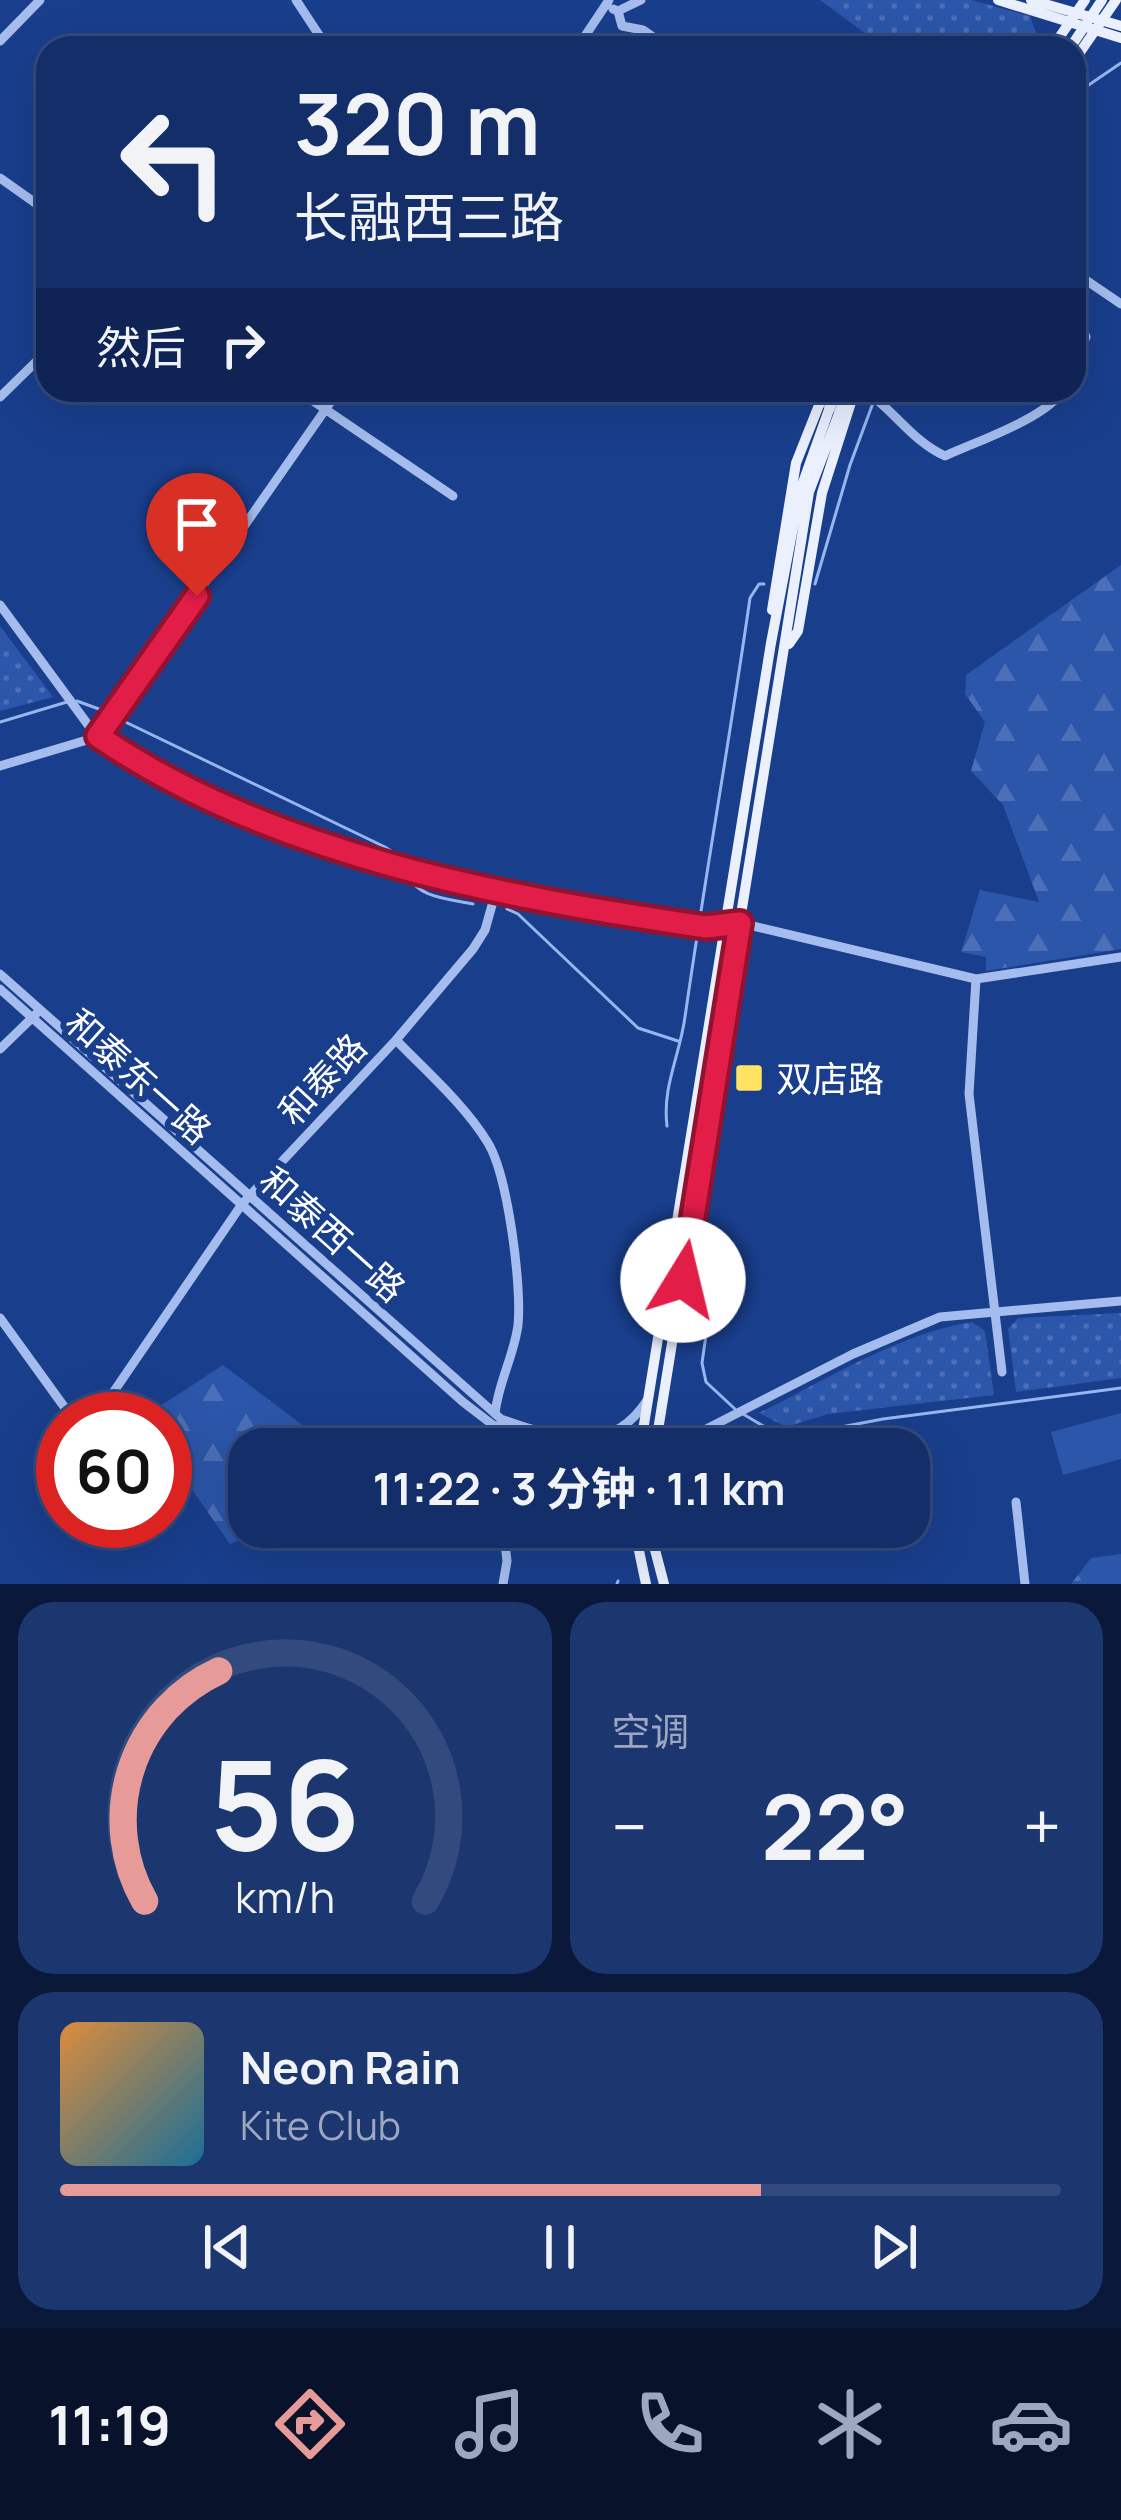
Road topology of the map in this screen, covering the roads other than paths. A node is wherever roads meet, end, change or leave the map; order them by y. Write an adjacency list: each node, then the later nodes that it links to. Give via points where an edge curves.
1 (40, 0): 21 (street)
2 (296, 0): 14 (street)
3 (641, 0): 10 (street)
4 (998, 0): 11 (main road)
5 (1031, 0): 12 (main road)
6 (1069, 0): 9 (main road)
7 (1088, 0): 11 (main road); 18 (main road)
8 (607, 3): 10 (street); 15 (street)
9 (1112, 4): 13 (main road); 19 (main road)
10 (617, 11): 16 (street, via 622,26)
11 (1069, 23): 13 (main road); 17 (main road)
12 (1121, 26)
13 (1095, 32): 20 (main road); 22 (main road)
14 (320, 36)
15 (585, 36)
16 (652, 36)
17 (1062, 36)
18 (1063, 36)
19 (1081, 36)
20 (1121, 38)
21 (0, 41)
22 (1086, 45)
23 (0, 178): 24 (street)
24 (36, 204)
25 (1086, 280): 26 (street)
26 (1121, 304)
27 (36, 362): 28 (street)
28 (0, 398)
29 (314, 402): 37 (street)
30 (331, 402): 37 (street)
31 (818, 402): 38 (street); 42 (main road, via 796,463)
32 (832, 402): 40 (main road, via 800,490)
33 (855, 402): 38 (main road)
34 (858, 402): 40 (main road, via 809,492)
35 (873, 402): 36 (street, via 945,456)
36 (1052, 402)
37 (325, 410): 39 (street); 44 (street)
38 (845, 413): 43 (main road, via 798,631)
39 (453, 496)
40 (790, 574): 42 (main road); 43 (main road)
41 (0, 604): 44 (street)
42 (771, 643): 47 (main road)
43 (787, 647): 48 (main road)
44 (98, 736): 45 (street); 46 (street, via 230,810)
45 (0, 766)
46 (496, 891): 47 (street, via 706,927); 54 (street, 和泰路, via 485,930)
47 (724, 923): 48 (street); 63 (main road)
48 (740, 923): 51 (street); 68 (main road)
49 (1121, 957): 51 (street)
50 (0, 974): 53 (street)
51 (976, 979): 58 (street, via 969,1094)
52 (0, 988): 53 (street, 和泰东一路)
53 (36, 1014): 55 (street); 56 (street, 和泰东一路)
54 (396, 1040): 56 (street, 和泰路); 64 (street, via 490,1145 503,1187 518,1329)
55 (0, 1049)
56 (246, 1199): 62 (street, 和泰路); 64 (street, 和泰西一路)
57 (1121, 1301): 58 (street)
58 (995, 1311): 60 (street); 69 (street, via 940,1317)
59 (0, 1318): 61 (street)
60 (1002, 1372)
61 (53, 1392)
62 (114, 1392)
63 (650, 1394): 64 (street, 和泰西一路, via 624,1425 593,1441); 67 (main road)
64 (494, 1420): 65 (street); 66 (street, 和泰西一路)
65 (494, 1428)
66 (512, 1428)
67 (644, 1428)
68 (659, 1428)
69 (708, 1428)
70 (1016, 1502): 77 (street)
71 (505, 1548): 74 (street)
72 (638, 1548): 75 (main road)
73 (655, 1548): 76 (main road)
74 (503, 1584)
75 (646, 1584)
76 (664, 1584)
77 (1025, 1584)

